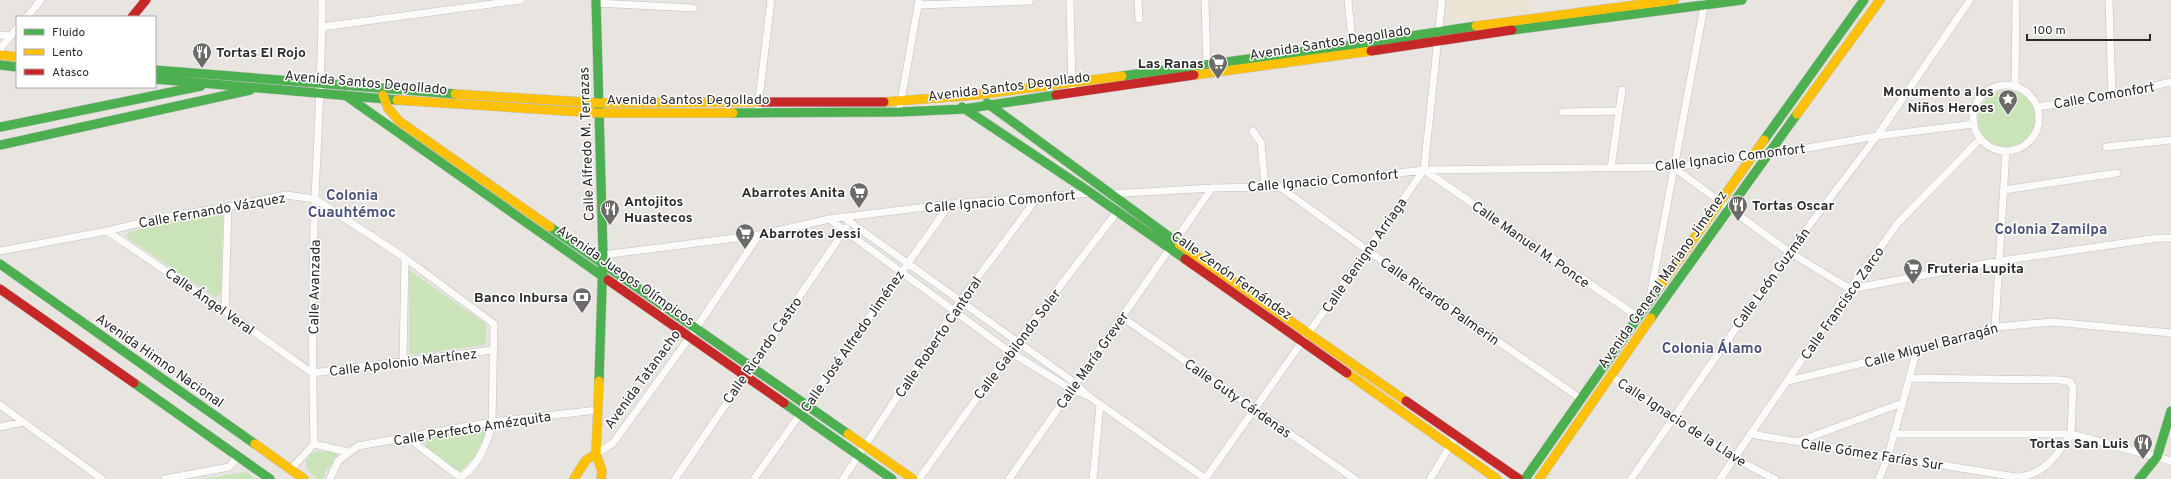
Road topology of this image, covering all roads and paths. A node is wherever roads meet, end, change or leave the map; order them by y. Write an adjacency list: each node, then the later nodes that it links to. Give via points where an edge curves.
1 (41, 0): 23 (street)
2 (146, 0): 24 (main road)
3 (322, 0): 26 (street, Calle Avanzada)
4 (521, 0): 26 (street)
5 (770, 0): 57 (street)
6 (1070, 0): 47 (street)
7 (1138, 0): 25 (street)
8 (1205, 0): 35 (street)
9 (1348, 0): 32 (street)
10 (1442, 0): 30 (street, Calle Benigno Arriaga)
11 (1674, 0): 30 (main road, Avenida Santos Degollado)
12 (1742, 0): 20 (main road, Avenida Santos Degollado)
13 (1864, 0): 78 (main road, Avenida General Mariano Jiménez)
14 (1880, 0): 77 (main road, Avenida General Mariano Jiménez)
15 (1970, 0): 71 (street, Calle León Guzmán)
16 (2016, 0): 44 (street)
17 (2109, 0): 52 (street)
18 (1030, 1): 21 (street)
19 (596, 2): 22 (street); 56 (main road, Calle Alfredo M. Terrazas)
20 (1705, 2): 30 (main road, Avenida Santos Degollado); 79 (street)
21 (918, 3): 55 (street)
22 (693, 8)
23 (28, 16)
24 (133, 16)
25 (1139, 19)
26 (322, 27): 46 (street, Calle Avanzada)
27 (16, 29): 29 (street)
28 (0, 36): 29 (street)
29 (10, 36): 31 (street)
30 (1438, 36): 32 (main road, Avenida Santos Degollado); 81 (street, Calle Benigno Arriaga)
31 (0, 50)
32 (1353, 50): 35 (main road, Avenida Santos Degollado); 39 (main road, Avenida Santos Degollado)
33 (0, 55): 34 (main road)
34 (16, 57)
35 (1207, 64): 39 (street); 47 (main road, Avenida Santos Degollado)
36 (0, 65): 37 (main road)
37 (16, 67)
38 (156, 70): 40 (main road, Avenida Santos Degollado)
39 (1208, 75): 47 (main road, Avenida Santos Degollado)
40 (238, 77): 43 (main road); 46 (main road, Avenida Santos Degollado)
41 (156, 79): 43 (main road, Avenida Santos Degollado)
42 (2171, 82): 52 (street, Calle Comonfort)
43 (212, 84): 45 (main road, Avenida Santos Degollado); 59 (main road)
44 (2015, 87): 60 (street, via 2032,98); 68 (street, via 1998,87 1983,95 1974,111)
45 (261, 88): 46 (main road, Avenida Santos Degollado); 67 (main road)
46 (321, 88): 48 (main road, Avenida Santos Degollado); 50 (main road, Avenida Santos Degollado); 90 (street, Calle Avanzada)
47 (1072, 88): 51 (main road, Avenida Santos Degollado); 58 (main road, Avenida Santos Degollado)
48 (381, 89): 54 (main road, Avenida Juegos Olímpicos); 56 (main road, Avenida Santos Degollado)
49 (1622, 90): 64 (street)
50 (344, 95): 54 (main road, Avenida Santos Degollado); 115 (main road, Avenida Juegos Olímpicos)
51 (976, 95): 53 (main road, Avenida Santos Degollado); 58 (main road, Calle Zenón Fernández)
52 (2112, 96): 60 (street, Calle Comonfort)
53 (949, 98): 55 (main road, Avenida Santos Degollado); 61 (main road, Calle Zenón Fernández)
54 (383, 99): 65 (main road, Avenida Santos Degollado); 113 (main road, Avenida Juegos Olímpicos, via 399,121)
55 (900, 102): 57 (main road, Avenida Santos Degollado); 62 (street)
56 (599, 103): 57 (main road, Avenida Santos Degollado); 65 (main road, Calle Alfredo M. Terrazas)
57 (758, 103): 66 (street)
58 (989, 104): 61 (main road, Avenida Santos Degollado); 88 (main road, Calle Zenón Fernández)
59 (94, 107): 67 (main road); 69 (main road)
60 (2037, 107): 76 (street, via 2038,127 2034,136 2017,150)
61 (964, 109): 62 (main road, Avenida Santos Degollado); 87 (main road, Calle Zenón Fernández)
62 (899, 112): 66 (main road, Avenida Santos Degollado)
63 (1564, 112): 64 (street)
64 (1619, 112): 80 (street)
65 (599, 113): 66 (main road, Avenida Santos Degollado); 108 (main road, Calle Alfredo M. Terrazas)
66 (759, 114)
67 (97, 123): 74 (main road)
68 (1974, 124): 71 (street, Calle Ignacio Comonfort); 72 (street)
69 (0, 127)
70 (1253, 131): 83 (street, via 1261,143)
71 (1877, 136): 77 (street, Calle Ignacio Comonfort); 107 (street, Calle León Guzmán)
72 (1980, 139): 76 (street, via 1989,146); 117 (street, Calle Francisco Zarco, via 1898,223)
73 (2171, 140): 75 (street)
74 (0, 145)
75 (2106, 148)
76 (2006, 151): 86 (street)
77 (1768, 154): 78 (street, Calle Ignacio Comonfort); 94 (main road, Avenida General Mariano Jiménez)
78 (1753, 156): 79 (street, Calle Ignacio Comonfort); 91 (main road, Avenida General Mariano Jiménez)
79 (1673, 167): 80 (street, Calle Ignacio Comonfort); 91 (street); 119 (street)
80 (1611, 168): 81 (street, Calle Ignacio Comonfort)
81 (1424, 170): 84 (street, Calle Ignacio Comonfort); 105 (street, Calle Benigno Arriaga); 123 (street, Calle Manuel M. Ponce)
82 (2117, 173): 86 (street)
83 (1265, 187): 84 (street, Calle Ignacio Comonfort); 85 (street, Calle Ignacio Comonfort)
84 (1280, 187): 105 (street, Calle Ricardo Palmerin)
85 (1212, 188): 88 (street, Calle Ignacio Comonfort); 103 (street, Calle María Grever)
86 (2004, 190): 110 (street)
87 (1091, 193): 88 (street, Calle Ignacio Comonfort); 89 (street, Calle Ignacio Comonfort); 95 (main road, Calle Zenón Fernández)
88 (1113, 194): 103 (main road, Calle Zenón Fernández)
89 (1037, 198): 92 (street, Calle Ignacio Comonfort); 118 (street, Calle Roberto Cantoral)
90 (315, 199): 93 (street, Calle Fernando Vázquez, via 286,195); 109 (street, Calle Fernando Vázquez); 135 (street, Calle Avanzada)
91 (1719, 202): 94 (street); 119 (main road, Avenida General Mariano Jiménez)
92 (950, 204): 96 (street, Calle Ignacio Comonfort); 112 (street, Calle José Alfredo Jiménez)
93 (228, 207): 99 (street, Calle Fernando Vázquez, via 165,217); 121 (street)
94 (1728, 208): 107 (street); 137 (main road, Avenida General Mariano Jiménez)
95 (1117, 212): 104 (main road, Calle Zenón Fernández); 129 (street, Calle Gabilondo Soler)
96 (843, 217): 97 (street, Calle Ignacio Comonfort); 98 (street)
97 (829, 219): 100 (street); 101 (street, Calle Ignacio Comonfort)
98 (849, 222): 100 (street, Calle Ricardo Castro); 112 (street)
99 (107, 231): 106 (street, Calle Fernando Vázquez); 121 (street, Calle Ángel Veral)
100 (845, 231): 114 (street); 134 (street, Calle Ricardo Castro)
101 (759, 235): 108 (street, Calle Ignacio Comonfort); 125 (street, Avenida Tatanacho)
102 (2171, 238): 110 (street)
103 (1175, 241): 104 (street, Calle María Grever); 128 (main road, Calle Zenón Fernández)
104 (1170, 249): 122 (street, Calle María Grever); 128 (main road, Calle Zenón Fernández)
105 (1367, 250): 128 (street, Calle Benigno Arriaga); 141 (street, Calle Ricardo Palmerin)
106 (0, 251)
107 (1789, 252): 117 (street); 150 (street, Calle León Guzmán)
108 (603, 255): 113 (main road, Calle Alfredo M. Terrazas)
109 (405, 258): 130 (street, Calle Fernando Vázquez, via 494,324); 133 (street)
110 (2000, 261): 117 (street); 124 (street)
111 (0, 264): 171 (main road, Avenida Himno Nacional)
112 (906, 264): 114 (street, Calle José Alfredo Jiménez); 118 (street)
113 (602, 265): 115 (main road, Calle Alfredo M. Terrazas); 125 (main road, Avenida Juegos Olímpicos)
114 (901, 272): 120 (street); 145 (street, Calle José Alfredo Jiménez)
115 (602, 276): 127 (main road, Avenida Juegos Olímpicos); 146 (main road, Calle Alfredo M. Terrazas)
116 (0, 289): 164 (main road)
117 (1850, 289): 139 (street, Calle Francisco Zarco)
118 (961, 300): 120 (street, Calle Roberto Cantoral); 129 (street)
119 (1649, 302): 123 (main road, Avenida General Mariano Jiménez)
120 (954, 310): 132 (street); 161 (street, Calle Roberto Cantoral)
121 (226, 311): 135 (street, Calle Ángel Veral)
122 (1122, 317): 140 (street, Calle María Grever); 147 (street, Calle Guty Cárdenas)
123 (1638, 317): 141 (main road, Avenida General Mariano Jiménez)
124 (1995, 327): 126 (street, Calle Miguel Barragán, via 2053,322); 131 (street, Calle Miguel Barragán)
125 (696, 328): 127 (street, Avenida Tatanacho); 134 (main road, Avenida Juegos Olímpicos)
126 (2171, 333)
127 (690, 337): 136 (main road, Avenida Juegos Olímpicos); 165 (street, Avenida Tatanacho, via 613,443)
128 (1306, 337): 147 (street, Calle Benigno Arriaga); 157 (main road, Calle Zenón Fernández); 162 (main road, Calle Zenón Fernández)
129 (1017, 342): 132 (street, Calle Gabilondo Soler); 140 (street)
130 (493, 350): 133 (street, Calle Apolonio Martínez); 152 (street, Calle Fernando Vázquez)
131 (1917, 350): 138 (street); 139 (street, Calle Miguel Barragán)
132 (1010, 352): 140 (street); 184 (street, Calle Gabilondo Soler)
133 (403, 361): 135 (street, Calle Apolonio Martínez)
134 (751, 366): 136 (street, Calle Ricardo Castro); 145 (main road, Avenida Juegos Olímpicos)
135 (312, 373): 160 (street, Calle Avanzada)
136 (744, 376): 149 (main road, Avenida Juegos Olímpicos); 179 (street, Calle Ricardo Castro)
137 (1611, 376): 150 (street, Calle Ignacio de la Llave); 193 (main road, Avenida General Mariano Jiménez)
138 (1909, 378): 142 (street); 156 (street, via 2070,382 2073,388)
139 (1788, 381): 154 (street, Calle Francisco Zarco)
140 (1073, 386): 143 (street); 185 (street, Calle María Grever)
141 (1581, 399): 192 (main road, Avenida General Mariano Jiménez)
142 (1902, 403): 155 (street); 159 (street)
143 (1100, 404): 186 (street); 187 (street)
144 (0, 405): 151 (street)
145 (807, 405): 149 (street, Calle José Alfredo Jiménez); 161 (main road, Avenida Juegos Olímpicos)
146 (598, 410): 152 (street, Calle Perfecto Amézquita); 165 (main road, Calle Alfredo M. Terrazas)
147 (1254, 410): 187 (street, Calle Benigno Arriaga); 188 (street, Calle Guty Cárdenas)
148 (2171, 411): 168 (main road)
149 (800, 415): 166 (main road, Avenida Juegos Olímpicos); 180 (street, Calle José Alfredo Jiménez)
150 (1672, 418): 169 (street, Calle Ignacio de la Llave); 194 (street, Calle León Guzmán)
151 (23, 422): 153 (street); 172 (street)
152 (492, 422): 158 (street, Calle Perfecto Amézquita); 158 (street, Calle Fernando Vázquez, via 490,436 477,459 468,472 461,476)
153 (0, 427)
154 (1750, 434): 159 (street, Calle Gómez Farías Sur); 169 (street, Calle Francisco Zarco)
155 (1894, 434): 156 (street); 167 (street)
156 (2071, 434): 167 (street, Calle Gómez Farías Sur, via 2053,462 2024,477 2016,478); 168 (street)
157 (1456, 436): 162 (street); 191 (main road, Calle Zenón Fernández)
158 (407, 437): 163 (street, Calle Perfecto Amézquita, via 358,446)
159 (1797, 442): 167 (street, Calle Gómez Farías Sur)
160 (314, 444): 163 (street); 171 (street)
161 (864, 445): 166 (street, Calle Roberto Cantoral); 183 (main road, Avenida Juegos Olímpicos)
162 (1451, 446): 189 (street); 190 (main road, Calle Zenón Fernández)
163 (348, 452): 176 (street, Calle Perfecto Amézquita, via 338,461)
164 (234, 454): 173 (street, via 235,460 229,467); 174 (main road)
165 (596, 454): 177 (main road, Avenida Tatanacho, via 586,460); 178 (main road, via 602,471)
166 (859, 456): 181 (street, Calle Roberto Cantoral); 182 (main road, Avenida Juegos Olímpicos)
167 (1888, 456): 197 (street)
168 (2157, 457): 170 (street); 198 (main road)
169 (1734, 458): 195 (street, Calle Francisco Zarco); 196 (street, Calle Ignacio de la Llave)
170 (2171, 461)
171 (291, 469): 175 (main road, Avenida Himno Nacional)
172 (102, 479)
173 (166, 479)
174 (270, 479)
175 (304, 479)
176 (330, 479)
177 (574, 479)
178 (601, 479)
179 (675, 479)
180 (754, 479)
181 (843, 479)
182 (892, 479)
183 (913, 479)
184 (919, 479)
185 (1009, 479)
186 (1092, 479)
187 (1206, 479)
188 (1355, 479)
189 (1430, 479)
190 (1498, 479)
191 (1519, 479)
192 (1525, 479)
193 (1539, 479)
194 (1631, 479)
195 (1720, 479)
196 (1775, 479)
197 (1879, 479)
198 (2138, 479)

